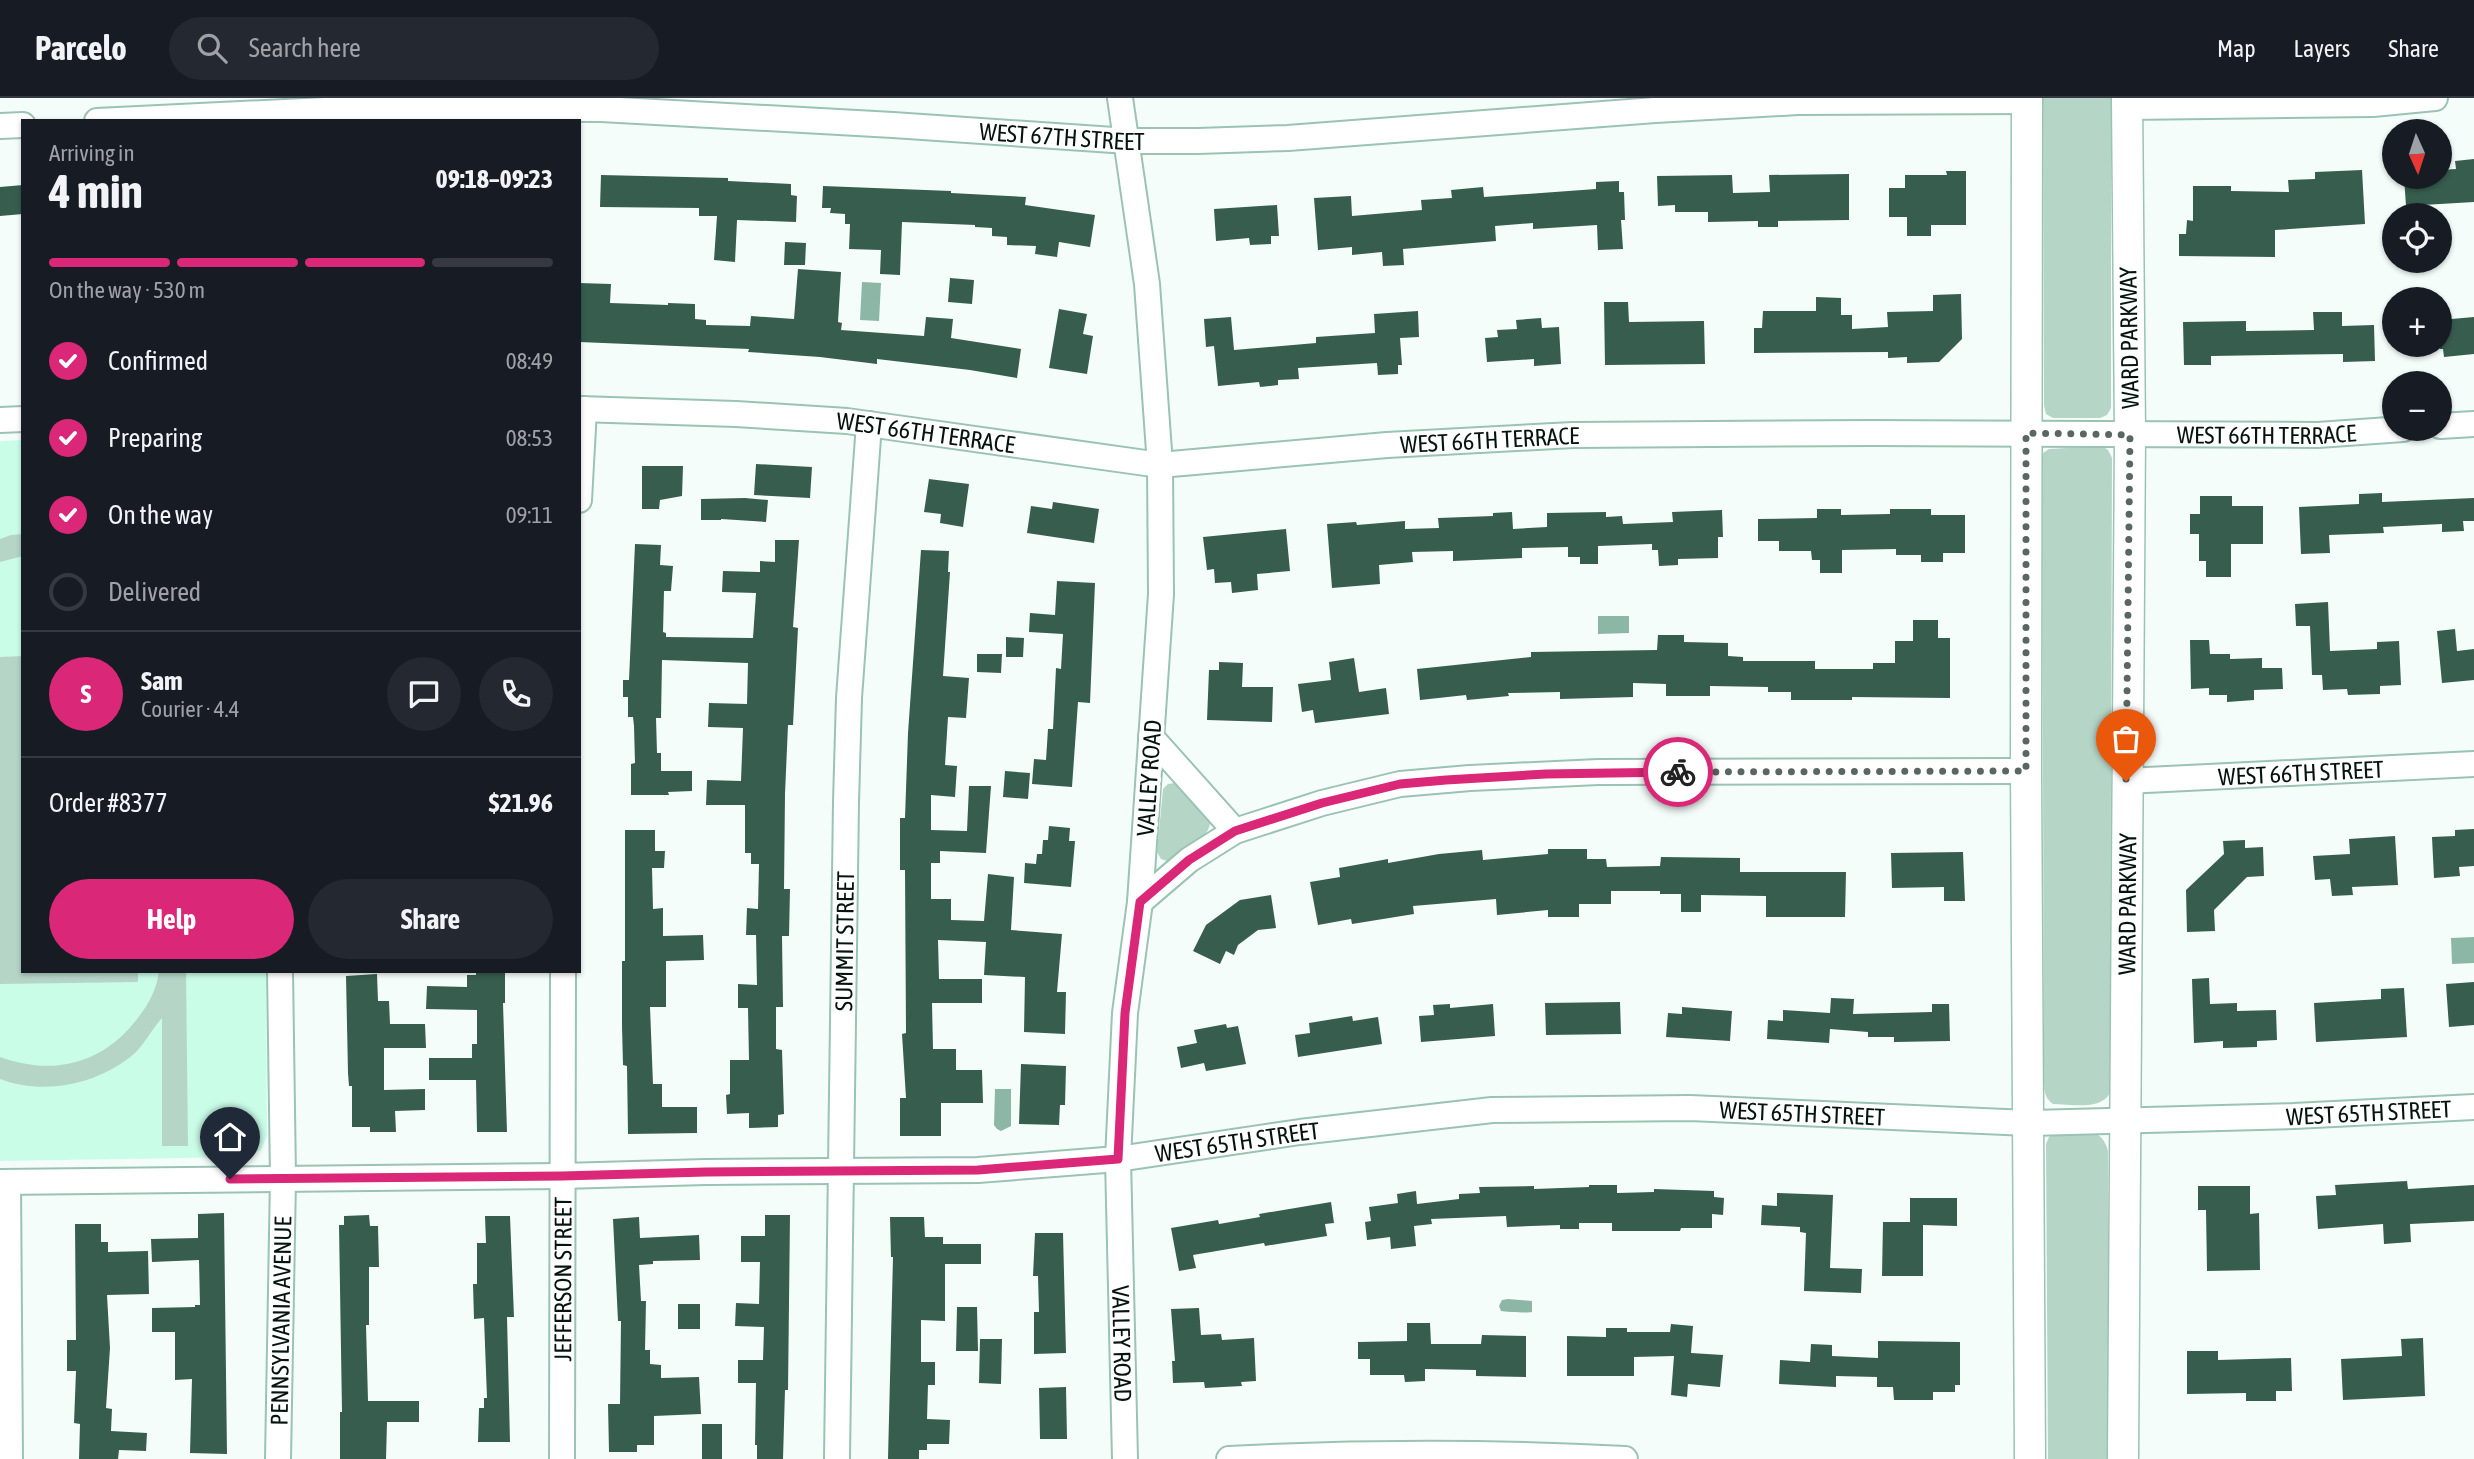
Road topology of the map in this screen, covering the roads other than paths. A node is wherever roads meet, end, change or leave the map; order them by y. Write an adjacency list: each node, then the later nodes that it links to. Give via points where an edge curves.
1 (1120, 98): 9 (street, VALLEY ROAD)
2 (2435, 98): 4 (street, via 2373,104)
3 (2027, 99): 9 (street, WEST 67TH STREET, via 1798,102 1288,138); 17 (main road)
4 (2127, 103): 18 (main road, WARD PARKWAY)
5 (266, 110): 6 (street, WEST 67TH STREET); 9 (street, WEST 67TH STREET, via 601,109)
6 (128, 119)
7 (21, 125): 8 (street)
8 (0, 126)
9 (1128, 141): 20 (street, VALLEY ROAD, via 1147,284)
10 (582, 409): 13 (street, WEST 66TH TERRACE); 19 (street)
11 (21, 419): 12 (street)
12 (0, 420)
13 (869, 424): 20 (street, WEST 66TH TERRACE); 33 (street, SUMMIT STREET, via 849,698)
14 (2474, 424): 15 (street)
15 (2452, 425)
16 (2382, 430): 18 (street, WEST 66TH TERRACE)
17 (2026, 433): 18 (street, WEST 66TH TERRACE); 20 (street, WEST 66TH TERRACE, via 1573,435 1387,444); 23 (main road)
18 (2130, 435): 24 (main road, WARD PARKWAY)
19 (581, 439)
20 (1160, 466): 21 (street, VALLEY ROAD, via 1161,594)
21 (1151, 737): 25 (street); 26 (street, VALLEY ROAD)
22 (2474, 764): 24 (street, WEST 66TH STREET)
23 (2026, 771): 25 (street, via 1598,772 1469,778 1400,784); 31 (main road)
24 (2126, 781): 30 (main road, WARD PARKWAY)
25 (1235, 831): 26 (street, via 1189,860)
26 (1140, 902): 32 (street, VALLEY ROAD, via 1125,1013)
27 (280, 973): 35 (street, PENNSYLVANIA AVENUE)
28 (563, 973): 34 (street, JEFFERSON STREET)
29 (2474, 1107): 30 (street, WEST 65TH STREET)
30 (2126, 1120): 31 (street, WEST 65TH STREET); 45 (main road, WARD PARKWAY)
31 (2028, 1123): 32 (street, WEST 65TH STREET, via 1690,1108 1492,1110); 44 (main road)
32 (1118, 1159): 33 (street, WEST 65TH STREET, via 978,1170); 41 (street, VALLEY ROAD)
33 (841, 1172): 34 (street, WEST 65TH STREET); 40 (street, SUMMIT STREET)
34 (562, 1176): 35 (street, WEST 65TH STREET); 39 (street, JEFFERSON STREET)
35 (283, 1178): 36 (street, WEST 65TH STREET); 38 (street, PENNSYLVANIA AVENUE)
36 (4, 1182): 37 (street)
37 (10, 1459)
38 (278, 1459)
39 (562, 1459)
40 (837, 1459)
41 (1125, 1459)
42 (1229, 1459): 43 (street, via 1334,1454)
43 (1625, 1459)
44 (2030, 1459)
45 (2123, 1459)

